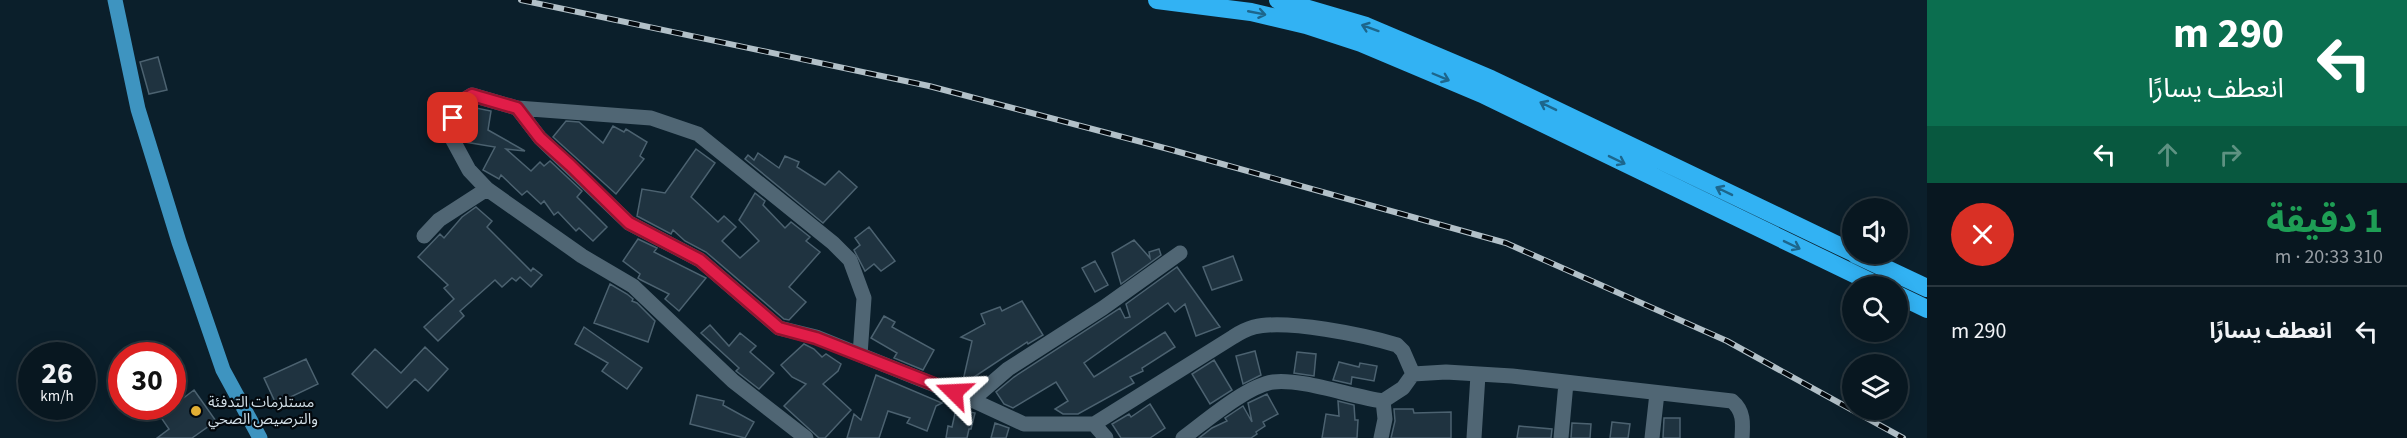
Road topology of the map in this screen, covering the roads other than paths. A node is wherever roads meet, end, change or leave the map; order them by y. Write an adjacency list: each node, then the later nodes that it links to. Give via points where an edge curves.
1 (115, 0): 22 (main road, via 138,109 179,242 223,370)
2 (1157, 0): 10 (highway, one-way to 10, via 1279,18 1361,43 1482,94)
3 (1278, 0): 7 (highway, one-way to 3, via 1491,79 1375,30)
4 (517, 108): 5 (street, via 472,95 457,104 449,133 469,170); 14 (street, via 540,138 629,223 700,260 779,328); 14 (street, via 651,118 698,134 850,260 864,298)
5 (487, 189): 6 (street, via 439,220); 23 (street, via 582,256 633,286 733,381)
6 (424, 236)
7 (1842, 247)
8 (1180, 253): 19 (street, via 1008,369)
9 (1877, 264): 11 (highway)
10 (1858, 276)
11 (1927, 288)
12 (1908, 300): 13 (highway)
13 (1927, 309)
14 (860, 355): 19 (street)
15 (1413, 374): 16 (street); 20 (street, via 1403,388); 21 (street, via 1403,351 1387,342 1304,327 1252,327)
16 (1478, 375): 17 (street); 27 (street)
17 (1566, 383): 18 (street); 28 (street)
18 (1657, 393): 29 (street); 30 (street, via 1732,401 1743,420)
19 (972, 399): 21 (street, via 1024,424)
20 (1383, 401): 25 (street, via 1293,382 1274,382 1248,391); 26 (street)
21 (1094, 424): 24 (street)
22 (260, 438)
23 (806, 438)
24 (1106, 438)
25 (1183, 438)
26 (1381, 438)
27 (1473, 438)
28 (1561, 438)
29 (1652, 438)
30 (1742, 438)

